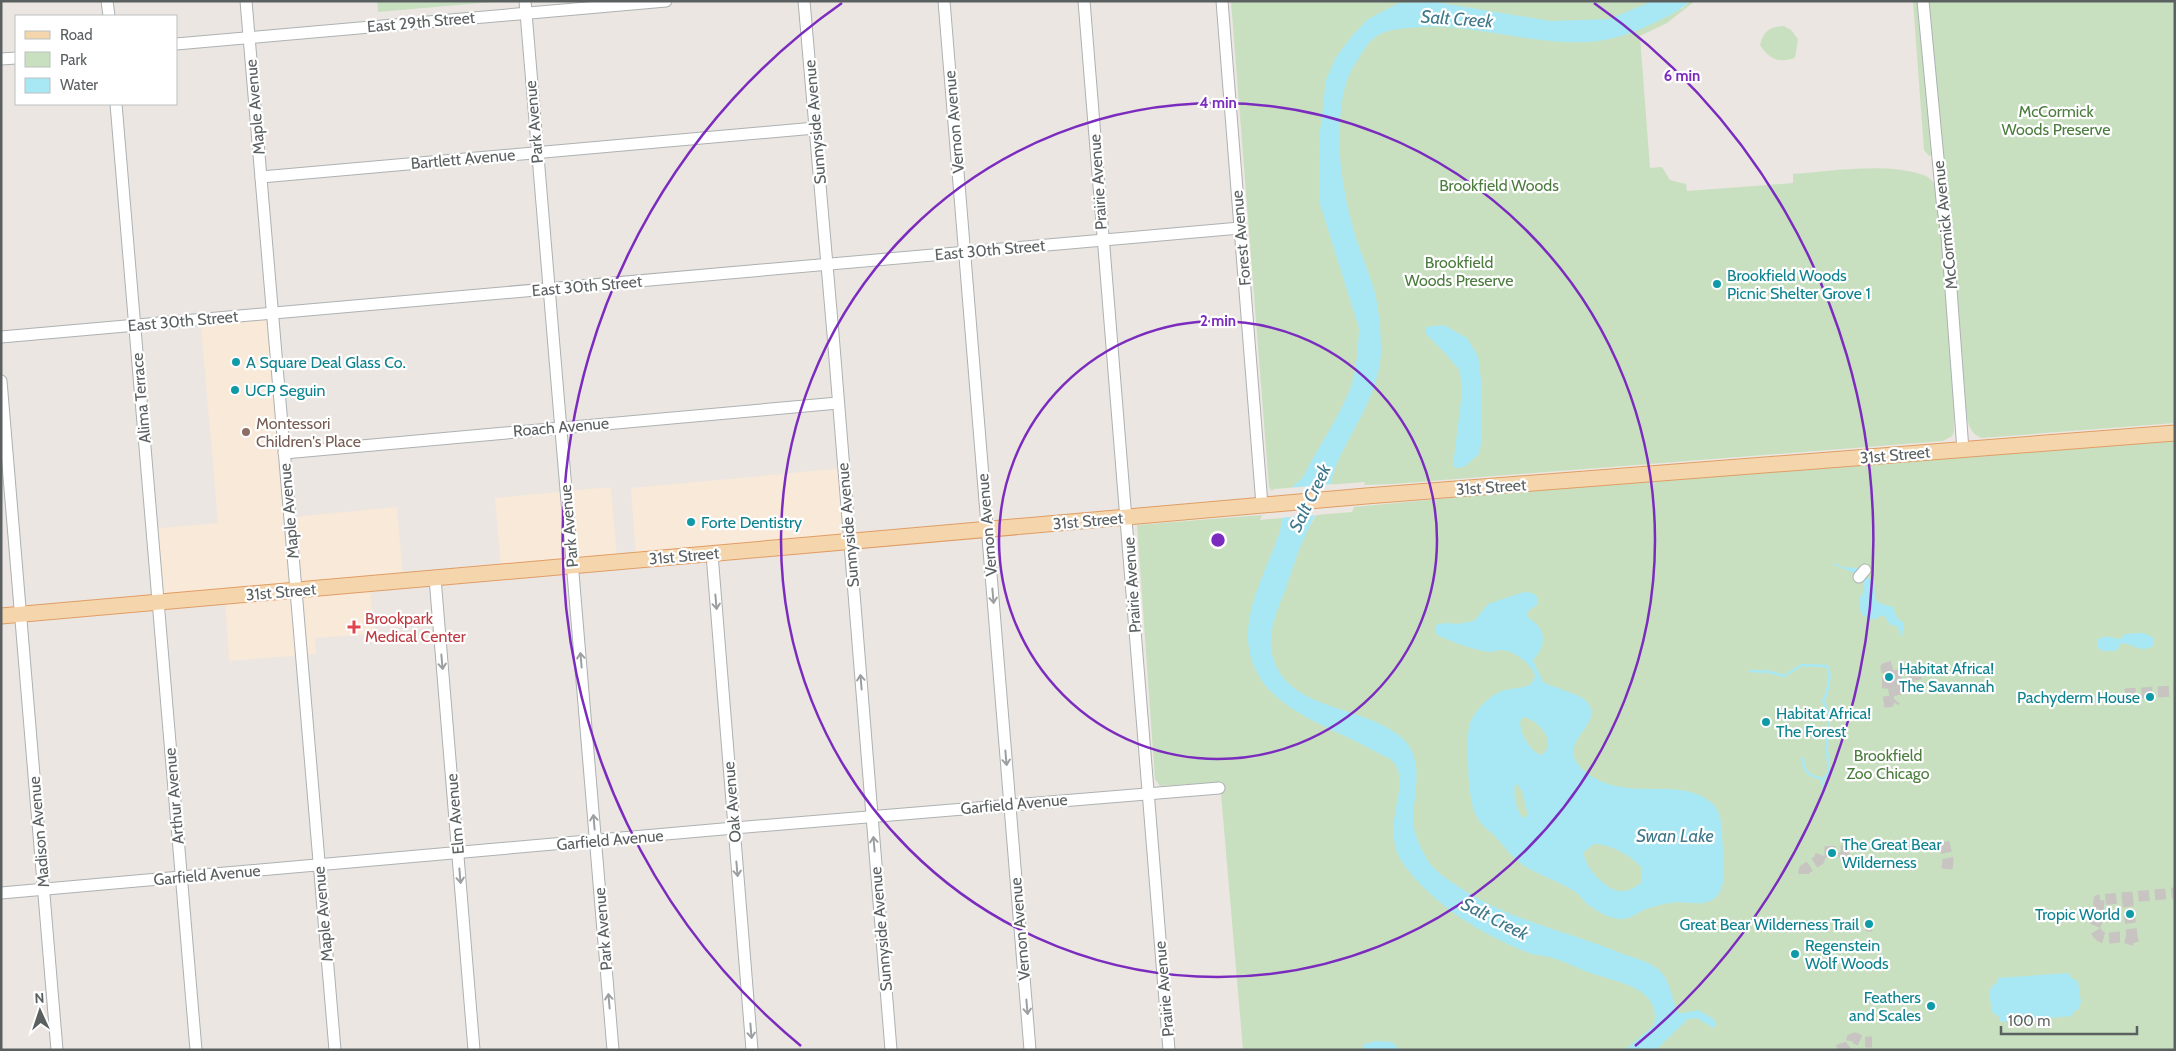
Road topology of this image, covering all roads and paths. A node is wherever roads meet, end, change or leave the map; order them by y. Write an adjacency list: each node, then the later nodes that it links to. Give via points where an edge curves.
1 (107, 1): 10 (street)
2 (246, 1): 11 (street, Maple Avenue)
3 (666, 1): 9 (street, East 29th Street)
4 (804, 1): 16 (street, Sunnyside Avenue)
5 (944, 1): 21 (street, Vernon Avenue)
6 (1084, 1): 20 (street, Prairie Avenue)
7 (1222, 1): 19 (street, Forest Avenue)
8 (1923, 1): 31 (street, McCormick Avenue, via 1948,236)
9 (525, 7): 11 (street, East 29th Street); 17 (street, Park Avenue)
10 (108, 15)
11 (249, 37): 12 (street, East 29th Street); 18 (street, Maple Avenue)
12 (178, 44)
13 (15, 58): 14 (street)
14 (1, 59)
15 (116, 105): 25 (street, Alima Terrace)
16 (815, 128): 17 (street, Bartlett Avenue); 22 (street, Sunnyside Avenue)
17 (536, 152): 18 (street, Bartlett Avenue); 23 (street, Park Avenue)
18 (261, 177): 24 (street, Maple Avenue)
19 (1240, 228): 20 (street, East 30th Street); 33 (street, Forest Avenue)
20 (1102, 240): 21 (street, East 30th Street); 34 (street, Prairie Avenue)
21 (965, 252): 22 (street, East 30th Street); 35 (street, Vernon Avenue)
22 (828, 265): 23 (street, East 30th Street); 28 (street, Sunnyside Avenue)
23 (548, 289): 24 (street, East 30th Street); 29 (street, Park Avenue)
24 (272, 314): 25 (street, East 30th Street); 32 (street, Maple Avenue)
25 (135, 326): 26 (street, East 30th Street); 41 (street, Alima Terrace)
26 (1, 337)
27 (1, 381): 42 (street, Madison Avenue)
28 (838, 403): 29 (street, Roach Avenue); 36 (street, Sunnyside Avenue)
29 (559, 427): 32 (street, Roach Avenue); 38 (street, Park Avenue)
30 (2175, 433): 31 (main road, 31st Street)
31 (1963, 450): 33 (main road, 31st Street)
32 (284, 453): 40 (street, Maple Avenue)
33 (1262, 505): 34 (main road, 31st Street)
34 (1127, 518): 35 (main road, 31st Street); 45 (street, Prairie Avenue)
35 (988, 530): 36 (main road, 31st Street); 46 (street, Vernon Avenue, one-way to 46)
36 (849, 542): 37 (main road, 31st Street); 47 (street, Sunnyside Avenue, one-way to 36)
37 (712, 554): 38 (main road, 31st Street); 48 (street, Oak Avenue, one-way to 48)
38 (573, 566): 39 (main road, 31st Street); 49 (street, Park Avenue, one-way to 38)
39 (435, 578): 40 (main road, 31st Street); 50 (street, Elm Avenue, one-way to 50)
40 (296, 590): 41 (main road, 31st Street); 51 (street, Maple Avenue)
41 (158, 602): 42 (main road, 31st Street); 52 (street, Arthur Avenue)
42 (21, 614): 43 (main road, 31st Street); 53 (street, Madison Avenue)
43 (1, 616)
44 (1219, 788): 45 (street, Garfield Avenue)
45 (1148, 792): 46 (street, Garfield Avenue); 63 (street, Prairie Avenue)
46 (1010, 804): 47 (street, Garfield Avenue); 62 (street, Vernon Avenue, one-way to 62)
47 (872, 816): 48 (street, Garfield Avenue); 61 (street, Sunnyside Avenue, one-way to 47)
48 (734, 828): 49 (street, Garfield Avenue); 60 (street, Oak Avenue, one-way to 60)
49 (596, 841): 50 (street, Garfield Avenue); 59 (street, Park Avenue, one-way to 49)
50 (458, 853): 51 (street, Garfield Avenue); 58 (street, Elm Avenue, one-way to 58)
51 (319, 865): 52 (street, Garfield Avenue); 57 (street, Maple Avenue)
52 (181, 877): 53 (street, Garfield Avenue); 56 (street, Arthur Avenue)
53 (44, 889): 54 (street, Garfield Avenue); 55 (street, Madison Avenue)
54 (1, 893)
55 (57, 1050)
56 (196, 1050)
57 (335, 1050)
58 (474, 1050)
59 (613, 1050)
60 (752, 1050)
61 (891, 1050)
62 (1030, 1050)
63 (1170, 1050)

